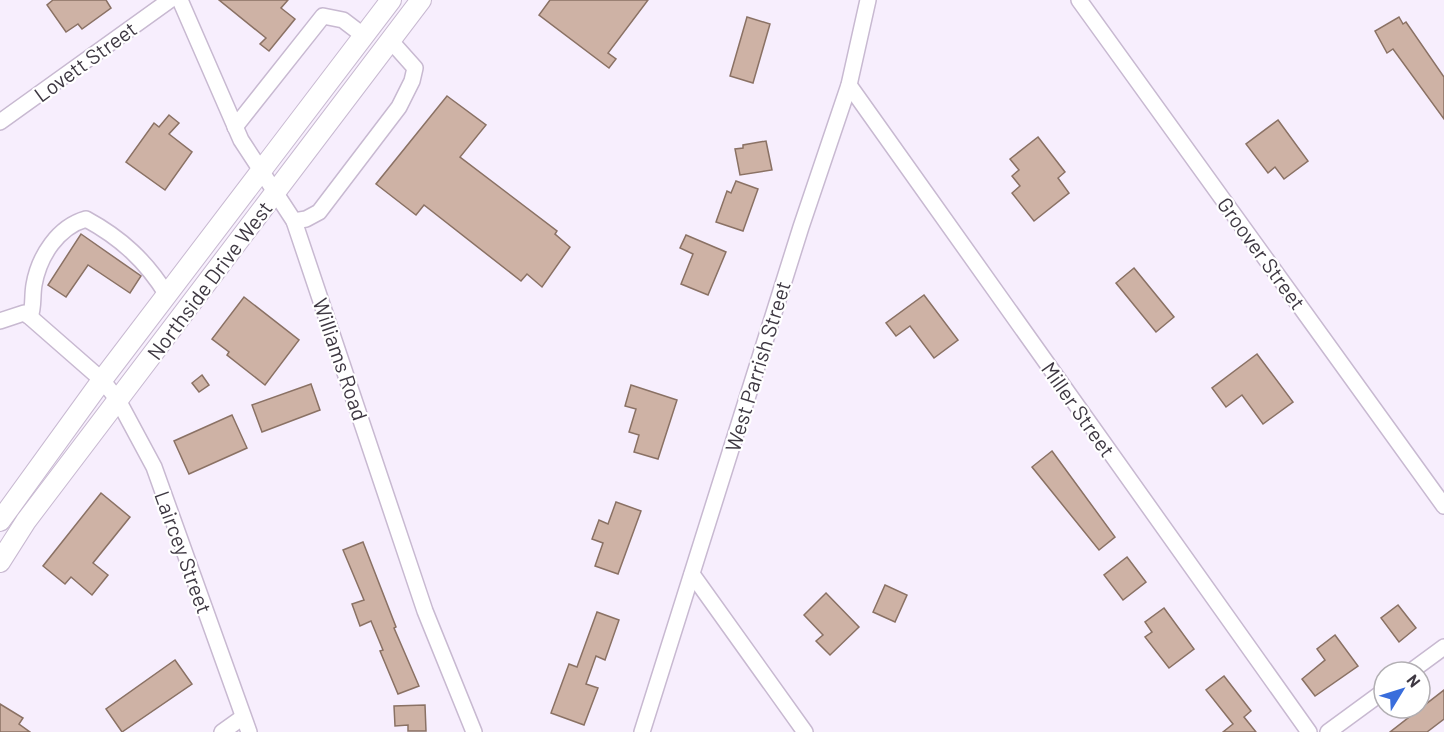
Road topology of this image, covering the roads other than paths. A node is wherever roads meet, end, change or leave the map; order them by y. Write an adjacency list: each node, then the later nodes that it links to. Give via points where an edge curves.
1 (170, 0): 10 (street, Lovett Street)
2 (180, 0): 11 (street, Williams Road)
3 (391, 0): 7 (main road, Northside Drive West)
4 (421, 0): 8 (main road, Northside Drive West)
5 (868, 0): 9 (street, West Parrish Street)
6 (1079, 0): 20 (street, Groover Street)
7 (364, 36): 11 (street, via 344,20 323,16); 12 (main road, Northside Drive West)
8 (390, 40): 13 (main road, Northside Drive West); 14 (street, via 415,68 399,107 319,212)
9 (849, 85): 23 (street, West Parrish Street); 33 (street, Miller Street)
10 (0, 122)
11 (235, 128): 12 (street, Williams Road)
12 (263, 171): 13 (street, Williams Road); 15 (main road, Northside Drive West)
13 (277, 191): 14 (street, Williams Road); 19 (main road, Northside Drive West)
14 (294, 221): 30 (street, Williams Road, via 425,611)
15 (167, 295): 16 (street, via 133,250 86,219 66,227 47,250 36,276); 18 (main road, Northside Drive West)
16 (30, 317): 17 (street, via 24,314); 18 (street)
17 (0, 321)
18 (102, 380): 19 (street, Laircey Street); 21 (main road, Northside Drive West)
19 (118, 400): 22 (main road, Northside Drive West, via 26,521); 27 (street, Laircey Street, via 154,467)
20 (1444, 506)
21 (0, 520)
22 (0, 562)
23 (692, 574): 31 (street, West Parrish Street); 32 (street)
24 (1444, 647): 25 (street)
25 (1426, 660)
26 (1372, 700): 34 (street)
27 (243, 717): 28 (street); 29 (street, Laircey Street)
28 (222, 732)
29 (249, 732)
30 (474, 732)
31 (642, 732)
32 (805, 732)
33 (1308, 732)
34 (1328, 732)

